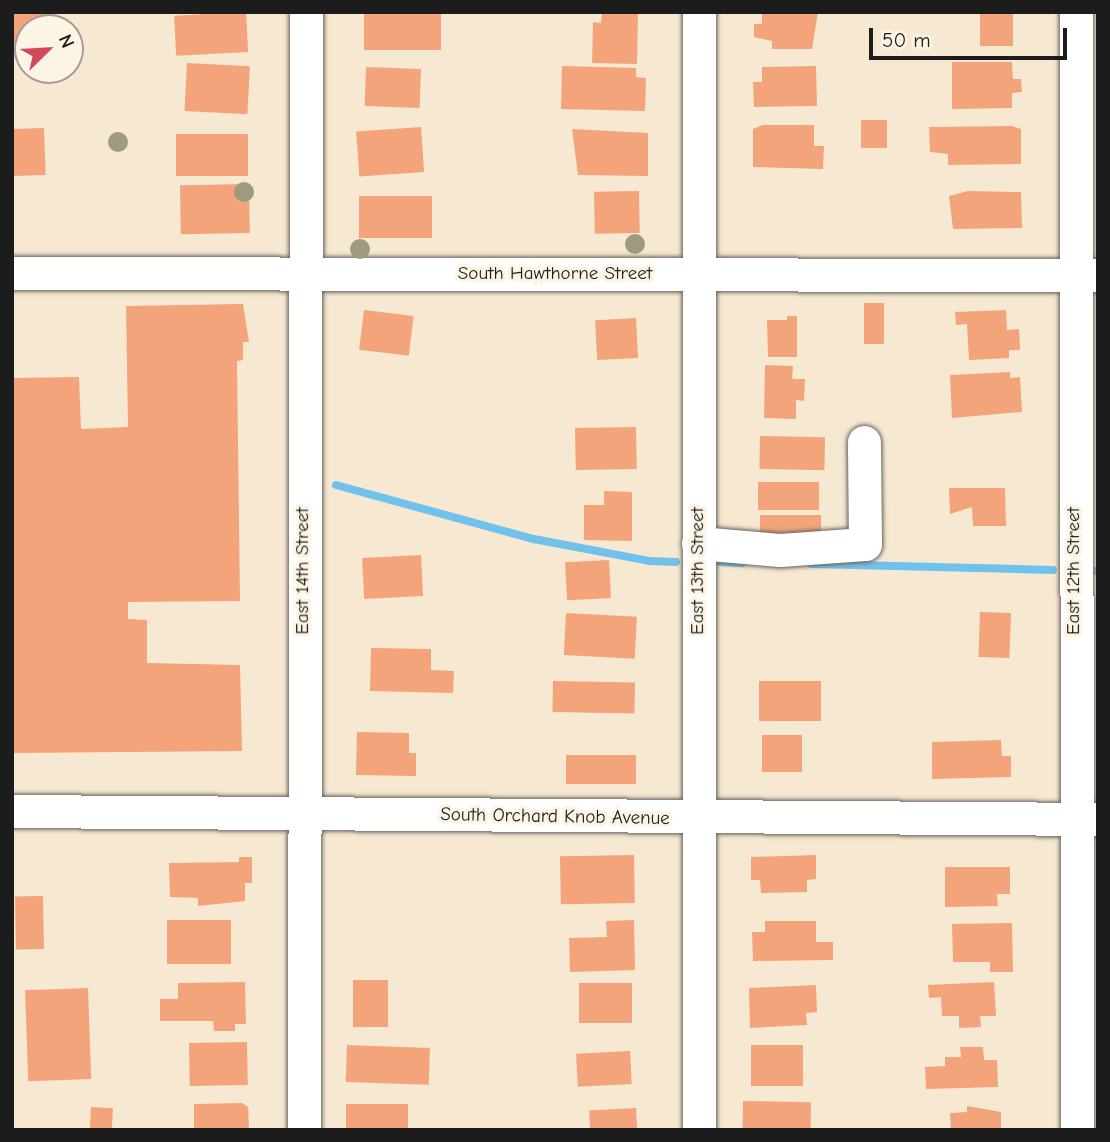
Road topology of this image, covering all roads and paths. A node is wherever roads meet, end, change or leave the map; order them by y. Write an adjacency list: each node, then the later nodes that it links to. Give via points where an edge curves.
1 (306, 12): 5 (street, East 14th Street)
2 (699, 12): 6 (street, East 13th Street)
3 (1076, 12): 7 (street, East 12th Street)
4 (12, 273): 5 (street, South Hawthorne Street)
5 (306, 273): 6 (street, South Hawthorne Street); 11 (street, East 14th Street)
6 (699, 274): 7 (street, South Hawthorne Street); 9 (street, East 13th Street)
7 (1086, 275): 13 (street, East 12th Street)
8 (864, 442): 9 (street, via 866,544 780,550)
9 (698, 543): 12 (street, East 13th Street)
10 (12, 811): 11 (street, South Orchard Knob Avenue)
11 (304, 814): 12 (street, South Orchard Knob Avenue); 14 (street, East 14th Street)
12 (698, 818): 13 (street, South Orchard Knob Avenue); 15 (street, East 13th Street)
13 (1087, 819): 16 (street, East 12th Street)
14 (304, 1130)
15 (699, 1130)
16 (1077, 1130)

